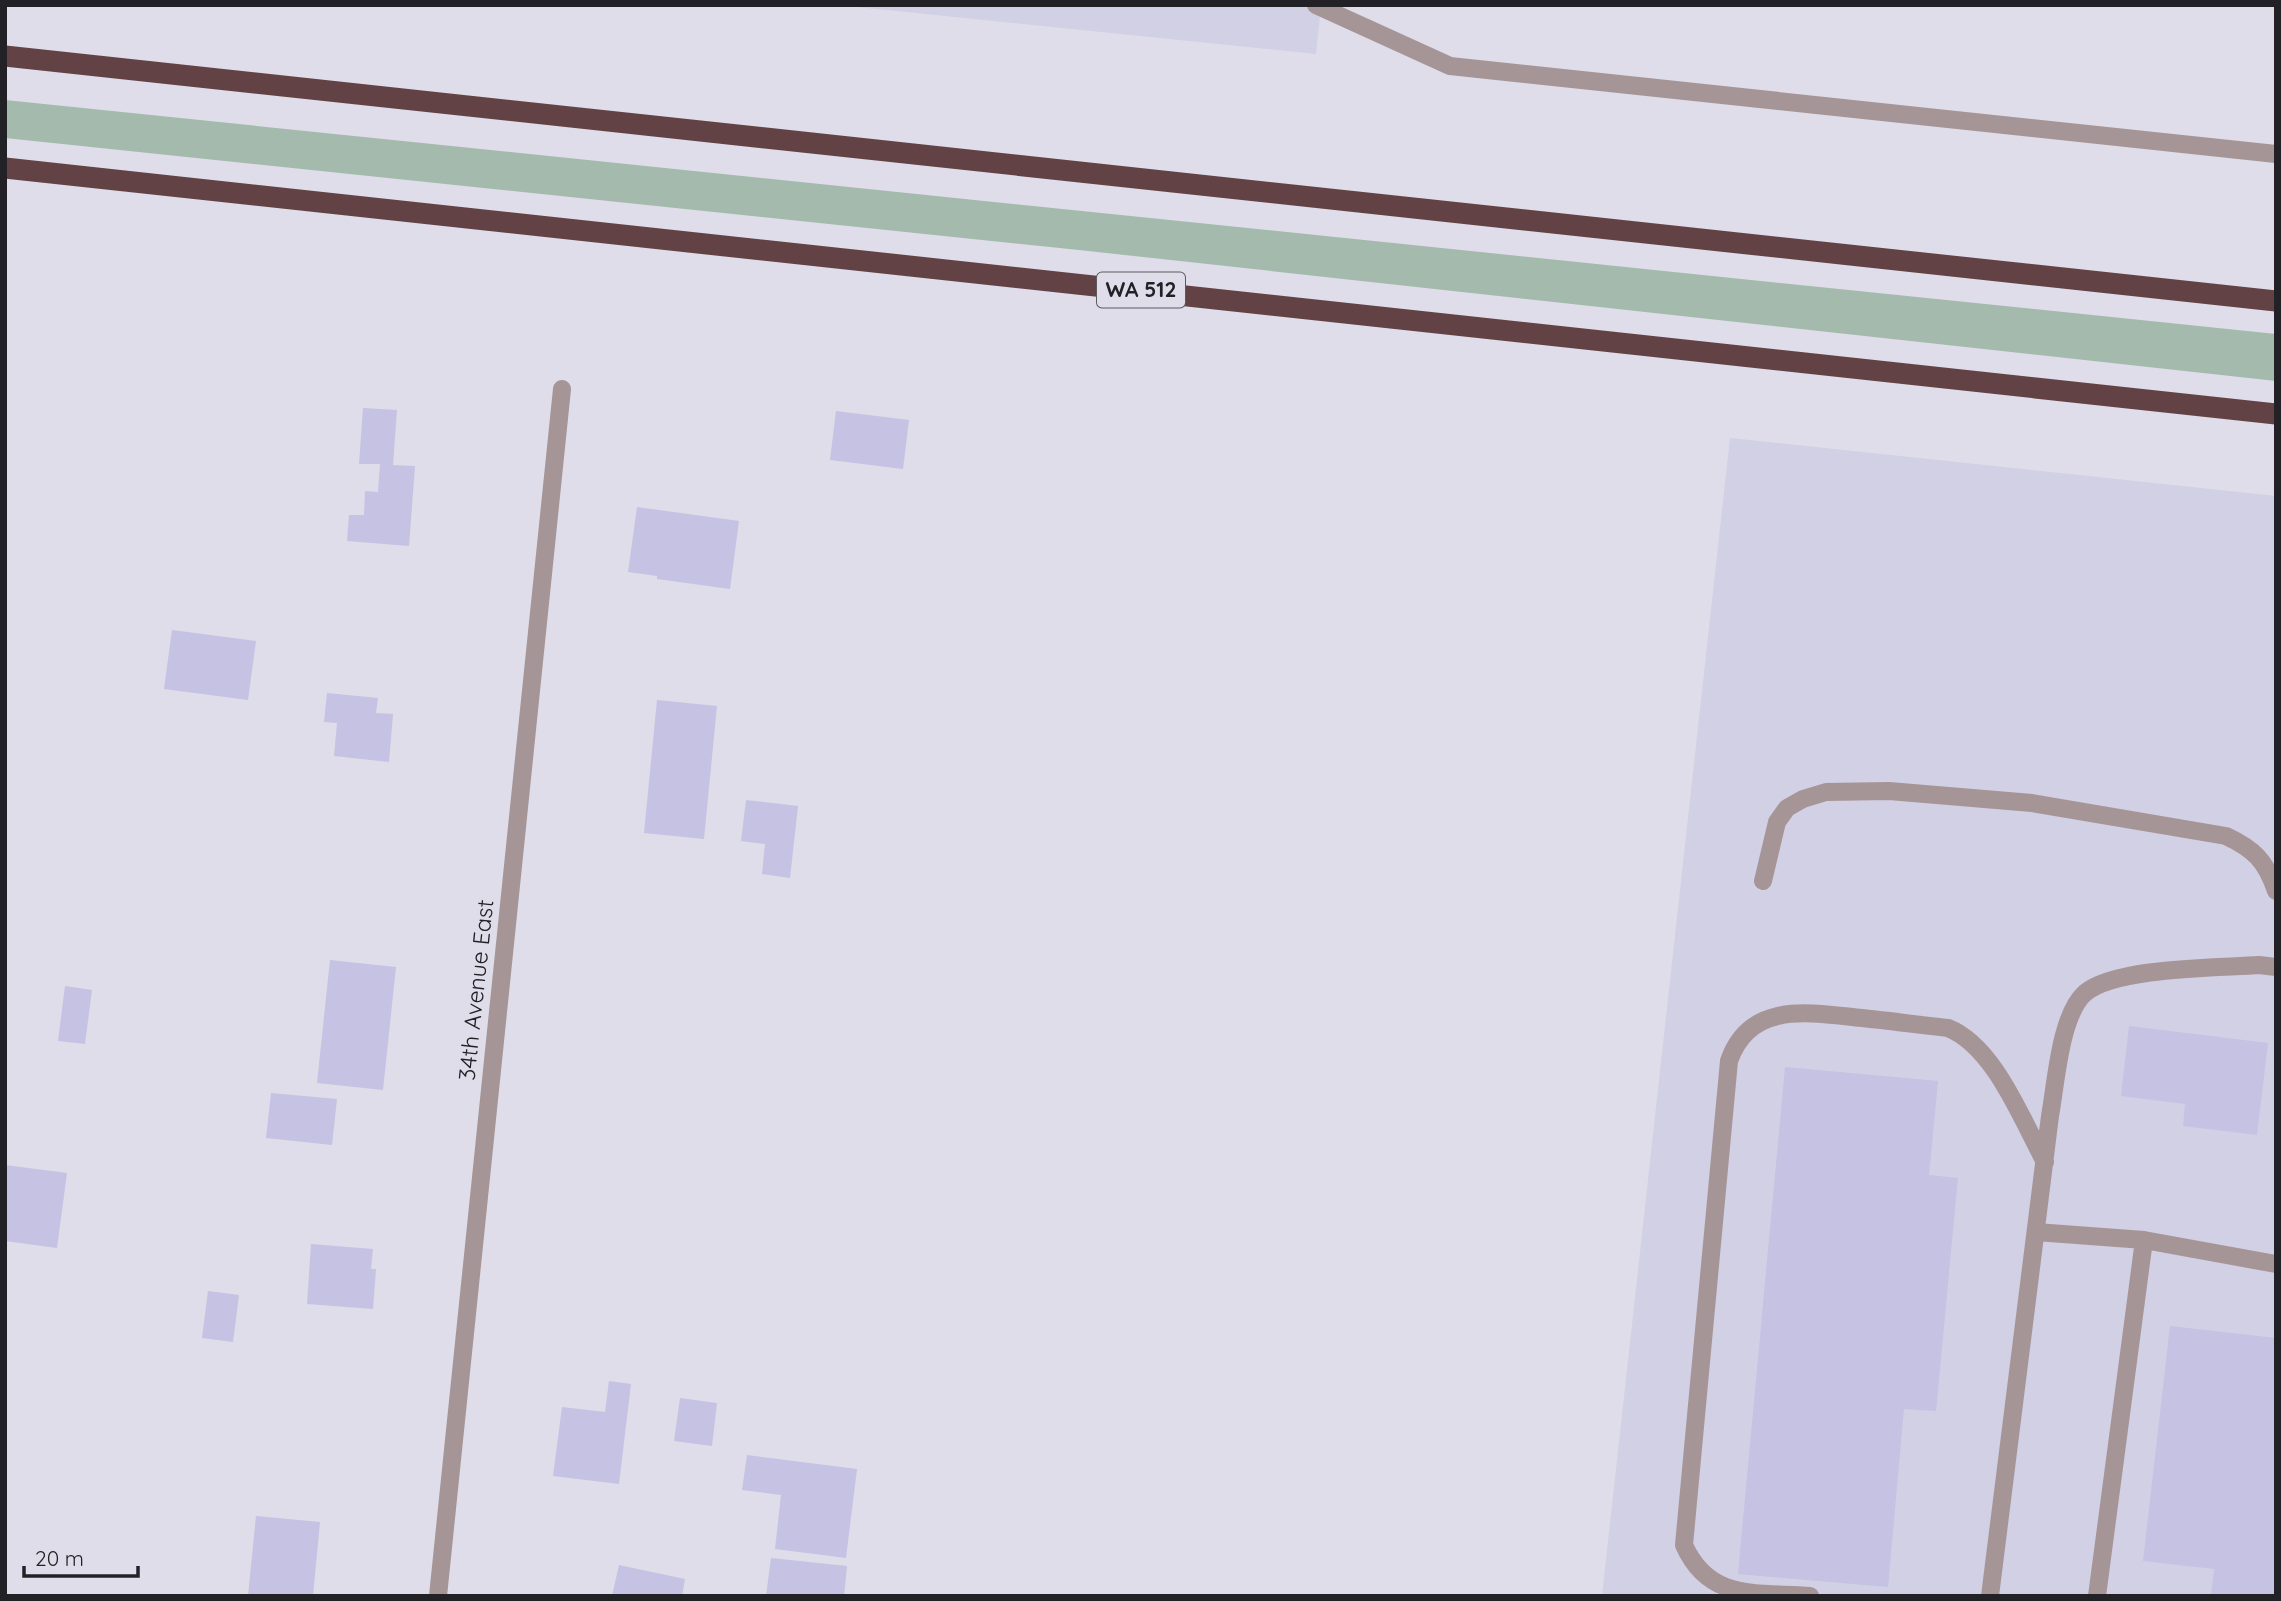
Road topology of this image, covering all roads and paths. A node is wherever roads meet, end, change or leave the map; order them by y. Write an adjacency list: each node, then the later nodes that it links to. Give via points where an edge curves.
1 (1316, 5): 3 (street, via 1450,66)
2 (5, 56): 5 (highway)
3 (2276, 154)
4 (5, 168): 7 (highway, WA 512)
5 (2276, 301)
6 (562, 389): 15 (street, 34th Avenue East)
7 (2276, 414)
8 (1763, 881): 9 (street, via 1777,822 1787,808 1826,792 1889,791 2032,803 2226,836 2250,847 2266,864)
9 (2276, 891)
10 (2276, 967): 11 (street, via 2151,972 2108,982 2085,993 2070,1018 2060,1054)
11 (2045, 1162): 12 (street); 16 (street, via 1982,1052 1957,1031 1804,1012 1770,1017 1736,1042 1729,1061 1684,1545 1694,1568 1723,1588)
12 (2036, 1232): 13 (street); 17 (street)
13 (2144, 1241): 14 (street); 18 (street)
14 (2276, 1264)
15 (438, 1596)
16 (1810, 1596)
17 (1990, 1596)
18 (2097, 1596)

